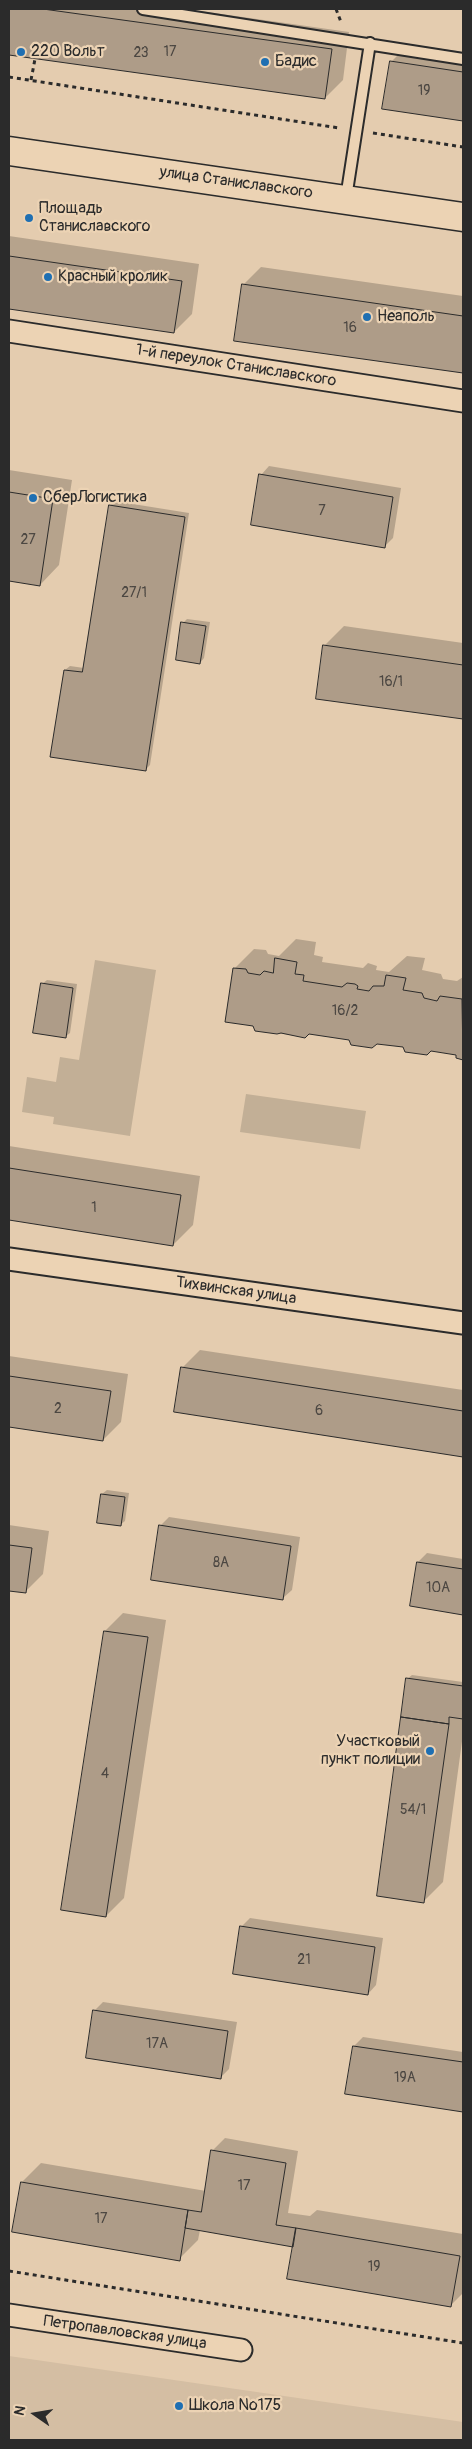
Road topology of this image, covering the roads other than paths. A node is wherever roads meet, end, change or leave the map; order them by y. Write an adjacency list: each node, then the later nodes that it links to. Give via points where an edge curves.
1 (143, 9): 2 (lane)
2 (370, 43): 3 (lane); 5 (lane)
3 (463, 59)
4 (9, 151): 5 (main road, улица Станиславского)
5 (346, 199): 6 (main road, улица Станиславского)
6 (463, 217)
7 (9, 331): 8 (street, 1-й переулок Станиславского)
8 (463, 401)
9 (9, 1259): 10 (street, Тихвинская улица)
10 (463, 1323)
11 (9, 2315): 12 (street, Петропавловская улица)
12 (241, 2350)

